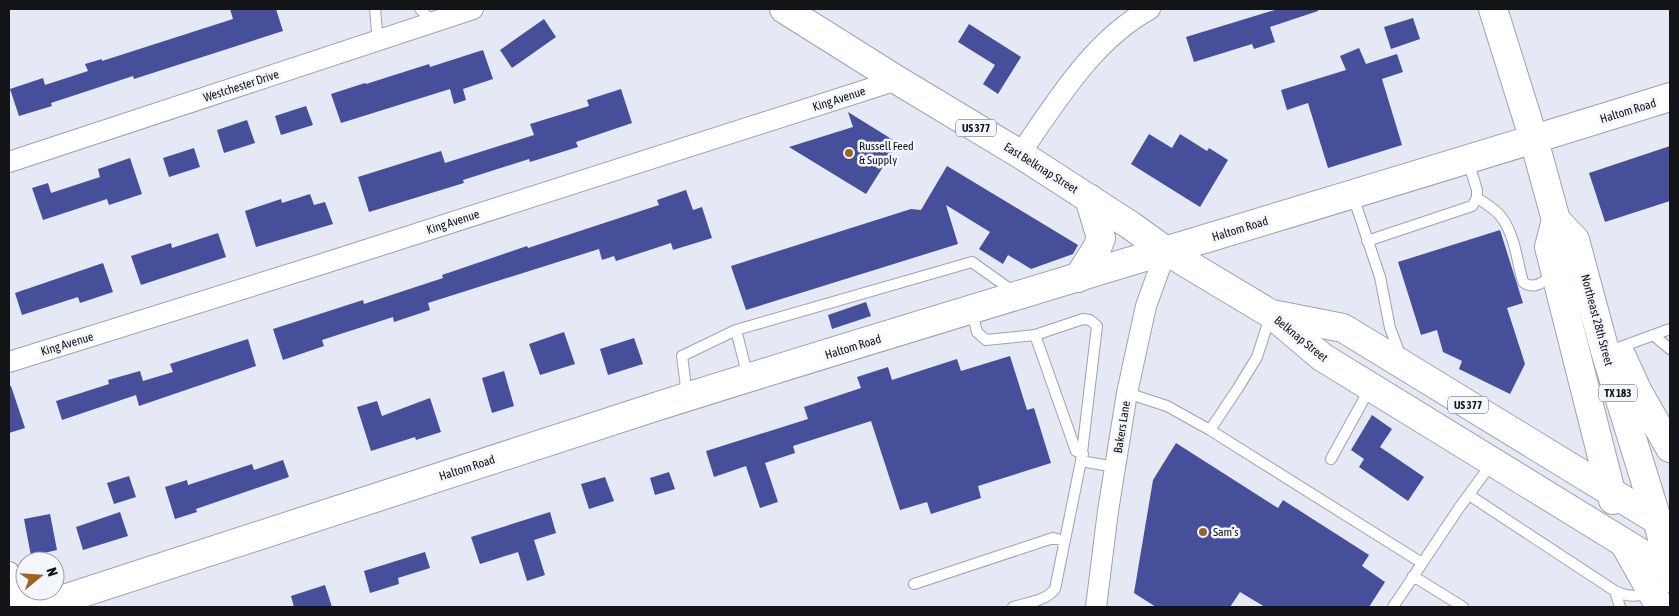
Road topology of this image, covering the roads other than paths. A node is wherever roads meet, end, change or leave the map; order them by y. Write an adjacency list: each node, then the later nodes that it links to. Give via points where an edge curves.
1 (375, 9): 7 (lane, via 376,31)
2 (473, 9): 6 (street, Westchester Drive)
3 (784, 9): 8 (main road, East Belknap Street / US 377)
4 (1150, 9): 11 (street, via 1113,35 1068,84)
5 (1493, 9): 10 (main road, Northeast 28th Street / TX 183)
6 (424, 12): 7 (street, Westchester Drive)
7 (380, 40): 13 (street, Westchester Drive)
8 (897, 80): 11 (main road, East Belknap Street / US 377); 30 (street, King Avenue)
9 (1670, 97): 10 (main road, Haltom Road)
10 (1534, 140): 12 (main road, Haltom Road); 19 (main road, Northeast 28th Street / TX 183, via 1556,220 1575,240)
11 (1020, 154): 15 (main road, East Belknap Street / US 377)
12 (1468, 160): 14 (main road, Haltom Road); 16 (lane)
13 (9, 162)
14 (1353, 195): 17 (lane); 18 (main road, Haltom Road)
15 (1089, 198): 18 (main road, East Belknap Street / US 377); 20 (main road, via 1101,238)
16 (1477, 198): 17 (lane, via 1472,206); 19 (lane, via 1502,217 1510,232 1523,282 1534,286)
17 (1367, 241): 31 (lane, via 1380,277 1390,328)
18 (1166, 251): 20 (main road, Haltom Road); 23 (main road, East Belknap Street / US 377); 36 (street, Bakers Lane, via 1146,306)
19 (1568, 270): 28 (main road); 33 (main road, Northeast 28th Street / TX 183); 35 (main road, Northeast 28th Street / TX 183)
20 (1078, 278): 21 (main road, Haltom Road)
21 (1019, 296): 22 (main road, Haltom Road); 25 (lane, via 972,262)
22 (971, 310): 26 (lane, via 977,332 986,340); 32 (main road, Haltom Road)
23 (1271, 314): 31 (main road, Belknap Street / US 377, via 1343,328); 34 (main road, Belknap Street / US 377, via 1322,357); 39 (lane, via 1257,357)
24 (1670, 329): 27 (lane)
25 (736, 330): 32 (lane); 37 (lane, via 682,356)
26 (1035, 335): 41 (lane, via 1076,451); 41 (lane, via 1083,319 1097,326)
27 (1653, 335): 28 (lane); 29 (lane)
28 (1618, 348): 40 (main road, via 1638,392)
29 (1670, 349)
30 (9, 362)
31 (1405, 366): 44 (main road, Belknap Street / US 377)
32 (748, 379): 37 (main road, Haltom Road)
33 (1614, 382): 35 (main road); 48 (main road, Northeast 28th Street / TX 183)
34 (1371, 387): 42 (lane); 43 (main road, Belknap Street / US 377)
35 (1584, 389): 38 (main road, Northeast 28th Street / TX 183)
36 (1127, 393): 39 (lane, via 1167,406); 45 (street, Bakers Lane)
37 (687, 398): 58 (main road, Haltom Road)
38 (1591, 416): 44 (main road, via 1592,440 1588,453 1581,459); 46 (main road, Northeast 28th Street / TX 183)
39 (1210, 430): 51 (lane)
40 (1668, 441)
41 (1082, 458): 45 (lane); 49 (lane)
42 (1331, 459)
43 (1492, 462): 47 (lane); 50 (main road, Belknap Street / US 377)
44 (1562, 462): 46 (main road, Belknap Street / US 377)
45 (1115, 467): 60 (street, Bakers Lane)
46 (1610, 492): 48 (main road, Belknap Street / US 377); 50 (main road, Northeast 28th Street / TX 183)
47 (1468, 495): 51 (lane); 56 (lane)
48 (1663, 524): 55 (main road, Northeast 28th Street / TX 183)
49 (1065, 541): 54 (lane, via 1053,538); 59 (lane, via 1055,590 1043,598)
50 (1624, 543): 55 (main road, Belknap Street / US 377)
51 (1422, 563): 53 (lane)
52 (9, 572): 57 (street)
53 (1413, 576): 61 (lane); 62 (lane)
54 (914, 584)
55 (1665, 587): 56 (lane, via 1634,597)
56 (1615, 591): 63 (lane)
57 (21, 607)
58 (39, 607)
59 (1012, 607)
60 (1096, 607)
61 (1392, 607)
62 (1463, 607)
63 (1620, 607)

